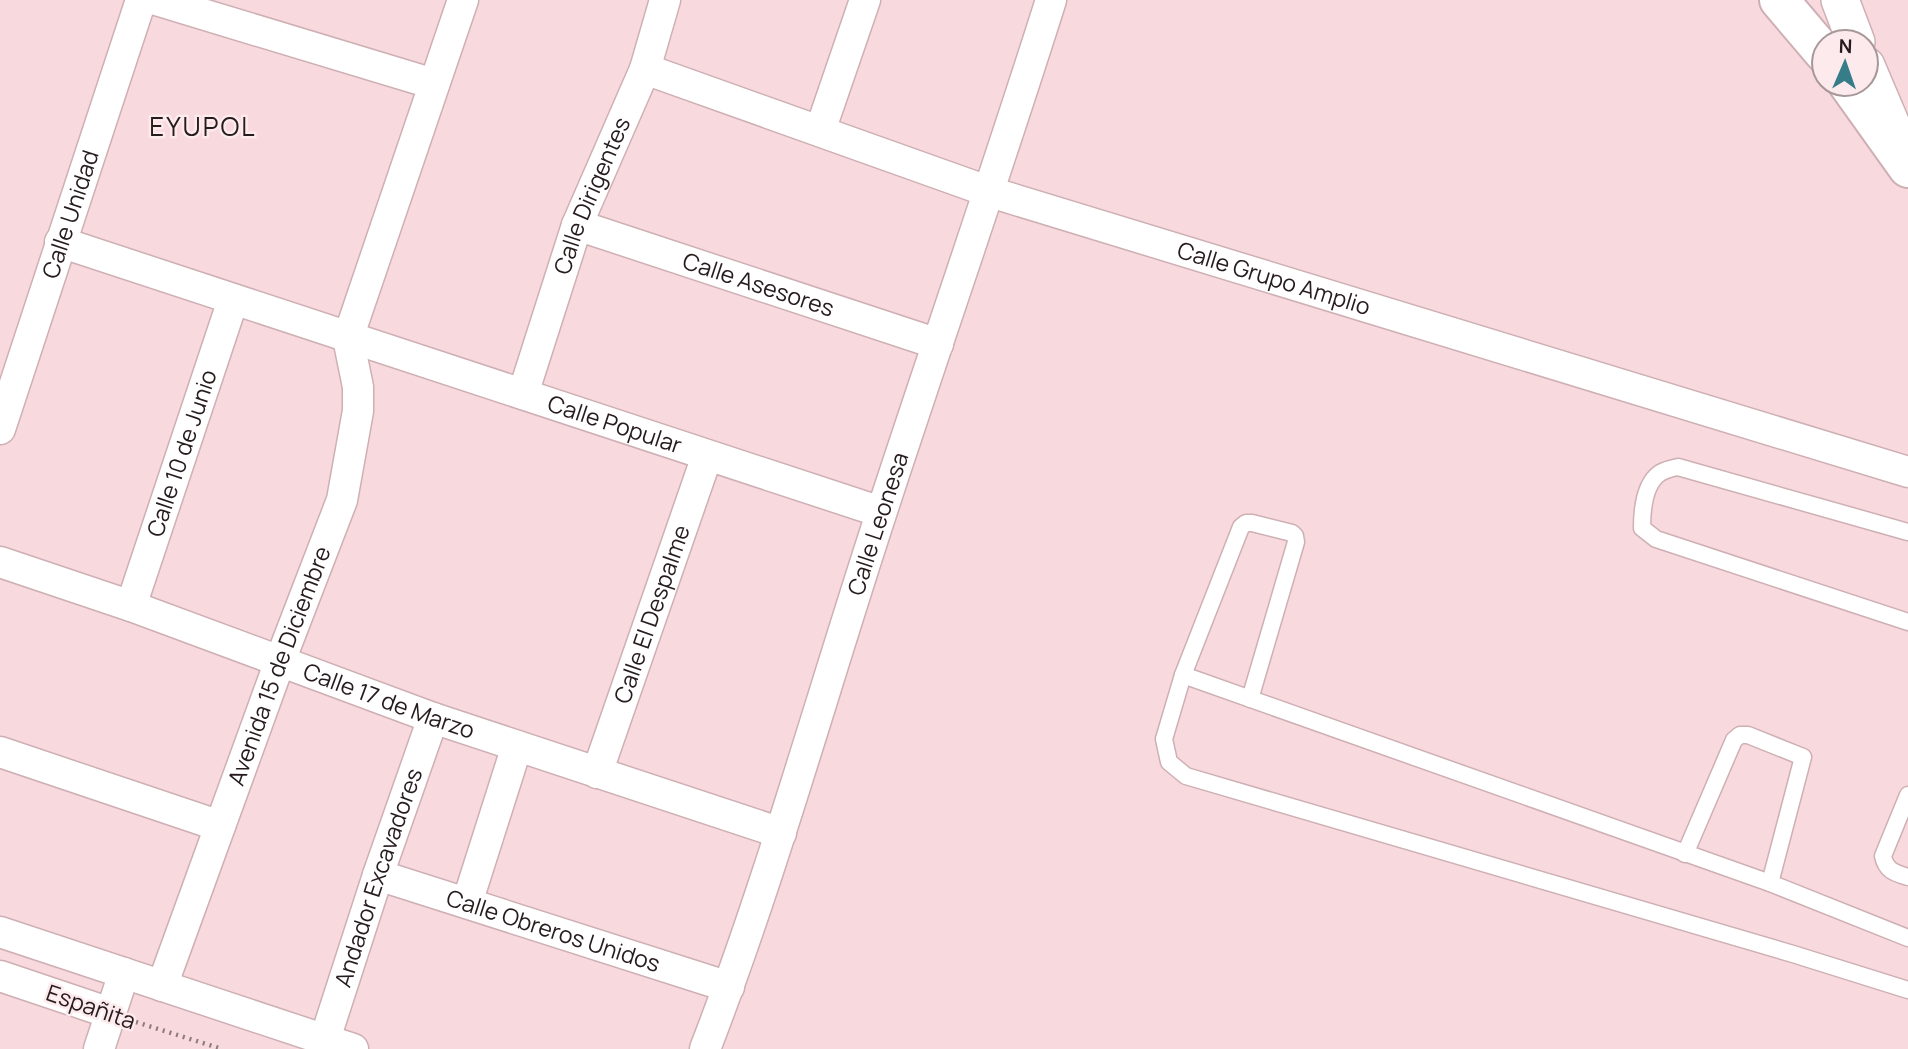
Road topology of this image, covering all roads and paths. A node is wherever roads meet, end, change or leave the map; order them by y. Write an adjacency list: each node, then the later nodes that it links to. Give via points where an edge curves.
1 (141, 0): 19 (street, Calle Unidad)
2 (156, 0): 12 (street)
3 (463, 0): 12 (street)
4 (665, 0): 11 (street, Calle Dirigentes)
5 (865, 0): 15 (street)
6 (1051, 0): 17 (street, Calle Leonesa)
7 (1779, 0): 10 (main road)
8 (1840, 0): 9 (street)
9 (1851, 28)
10 (1810, 36)
11 (645, 69): 15 (street, Calle Grupo Amplio); 18 (street, Calle Dirigentes)
12 (434, 84): 21 (street)
13 (1858, 98): 16 (main road)
14 (1879, 98): 16 (street)
15 (820, 131): 17 (street, Calle Grupo Amplio)
16 (1908, 166)
17 (990, 192): 22 (street, Calle Leonesa); 26 (street, Calle Grupo Amplio)
18 (577, 225): 22 (street, Calle Asesores); 23 (street, Calle Dirigentes)
19 (60, 242): 20 (street, Calle Popular); 24 (street, Calle Unidad)
20 (233, 300): 21 (street, Calle Popular); 30 (street, Calle 10 de Junio)
21 (348, 338): 23 (street, Calle Popular); 32 (street, Avenida 15 de Diciembre, via 358,411 342,500)
22 (938, 344): 27 (street, Calle Leonesa)
23 (523, 394): 25 (street, Calle Popular)
24 (1, 421)
25 (707, 456): 27 (street, Calle Popular); 38 (street, Calle El Despalme)
26 (1908, 472)
27 (881, 512): 41 (street, Calle Leonesa)
28 (1908, 532): 31 (lane, via 1678,467 1660,473 1642,508 1642,528 1656,539)
29 (0, 562): 30 (street, Calle 17 de Marzo)
30 (131, 606): 32 (street, Calle 17 de Marzo)
31 (1908, 622)
32 (280, 661): 35 (street, Calle 17 de Marzo); 40 (street, Avenida 15 de Diciembre)
33 (1183, 675): 34 (lane); 34 (lane, via 1241,527 1252,523 1292,533 1296,542); 53 (lane, via 1164,739 1169,762 1186,776)
34 (1250, 699): 42 (lane)
35 (433, 718): 36 (street, Calle 17 de Marzo); 43 (street, Andador Excavadores)
36 (517, 746): 38 (street, Calle 17 de Marzo); 46 (street)
37 (0, 752): 40 (street)
38 (597, 773): 41 (street, Calle 17 de Marzo)
39 (1907, 802): 44 (lane, via 1883,856 1892,872)
40 (220, 826): 51 (street, Avenida 15 de Diciembre)
41 (781, 833): 52 (street, Calle Leonesa)
42 (1685, 854): 45 (lane); 45 (lane, via 1734,740 1748,735 1803,757)
43 (378, 875): 46 (street, Calle Obreros Unidos); 55 (street, Andador Excavadores)
44 (1908, 877)
45 (1770, 883): 48 (lane)
46 (467, 903): 52 (street, Calle Obreros Unidos)
47 (0, 932): 49 (street)
48 (1908, 938)
49 (124, 973): 51 (street); 54 (street)
50 (0, 976): 54 (street, Españita)
51 (162, 986): 55 (street)
52 (729, 987): 59 (street, Calle Leonesa)
53 (1908, 990)
54 (110, 1013): 56 (street); 57 (path, Españita)
55 (325, 1039): 58 (street)
56 (99, 1049)
57 (222, 1049)
58 (353, 1049)
59 (705, 1049)

